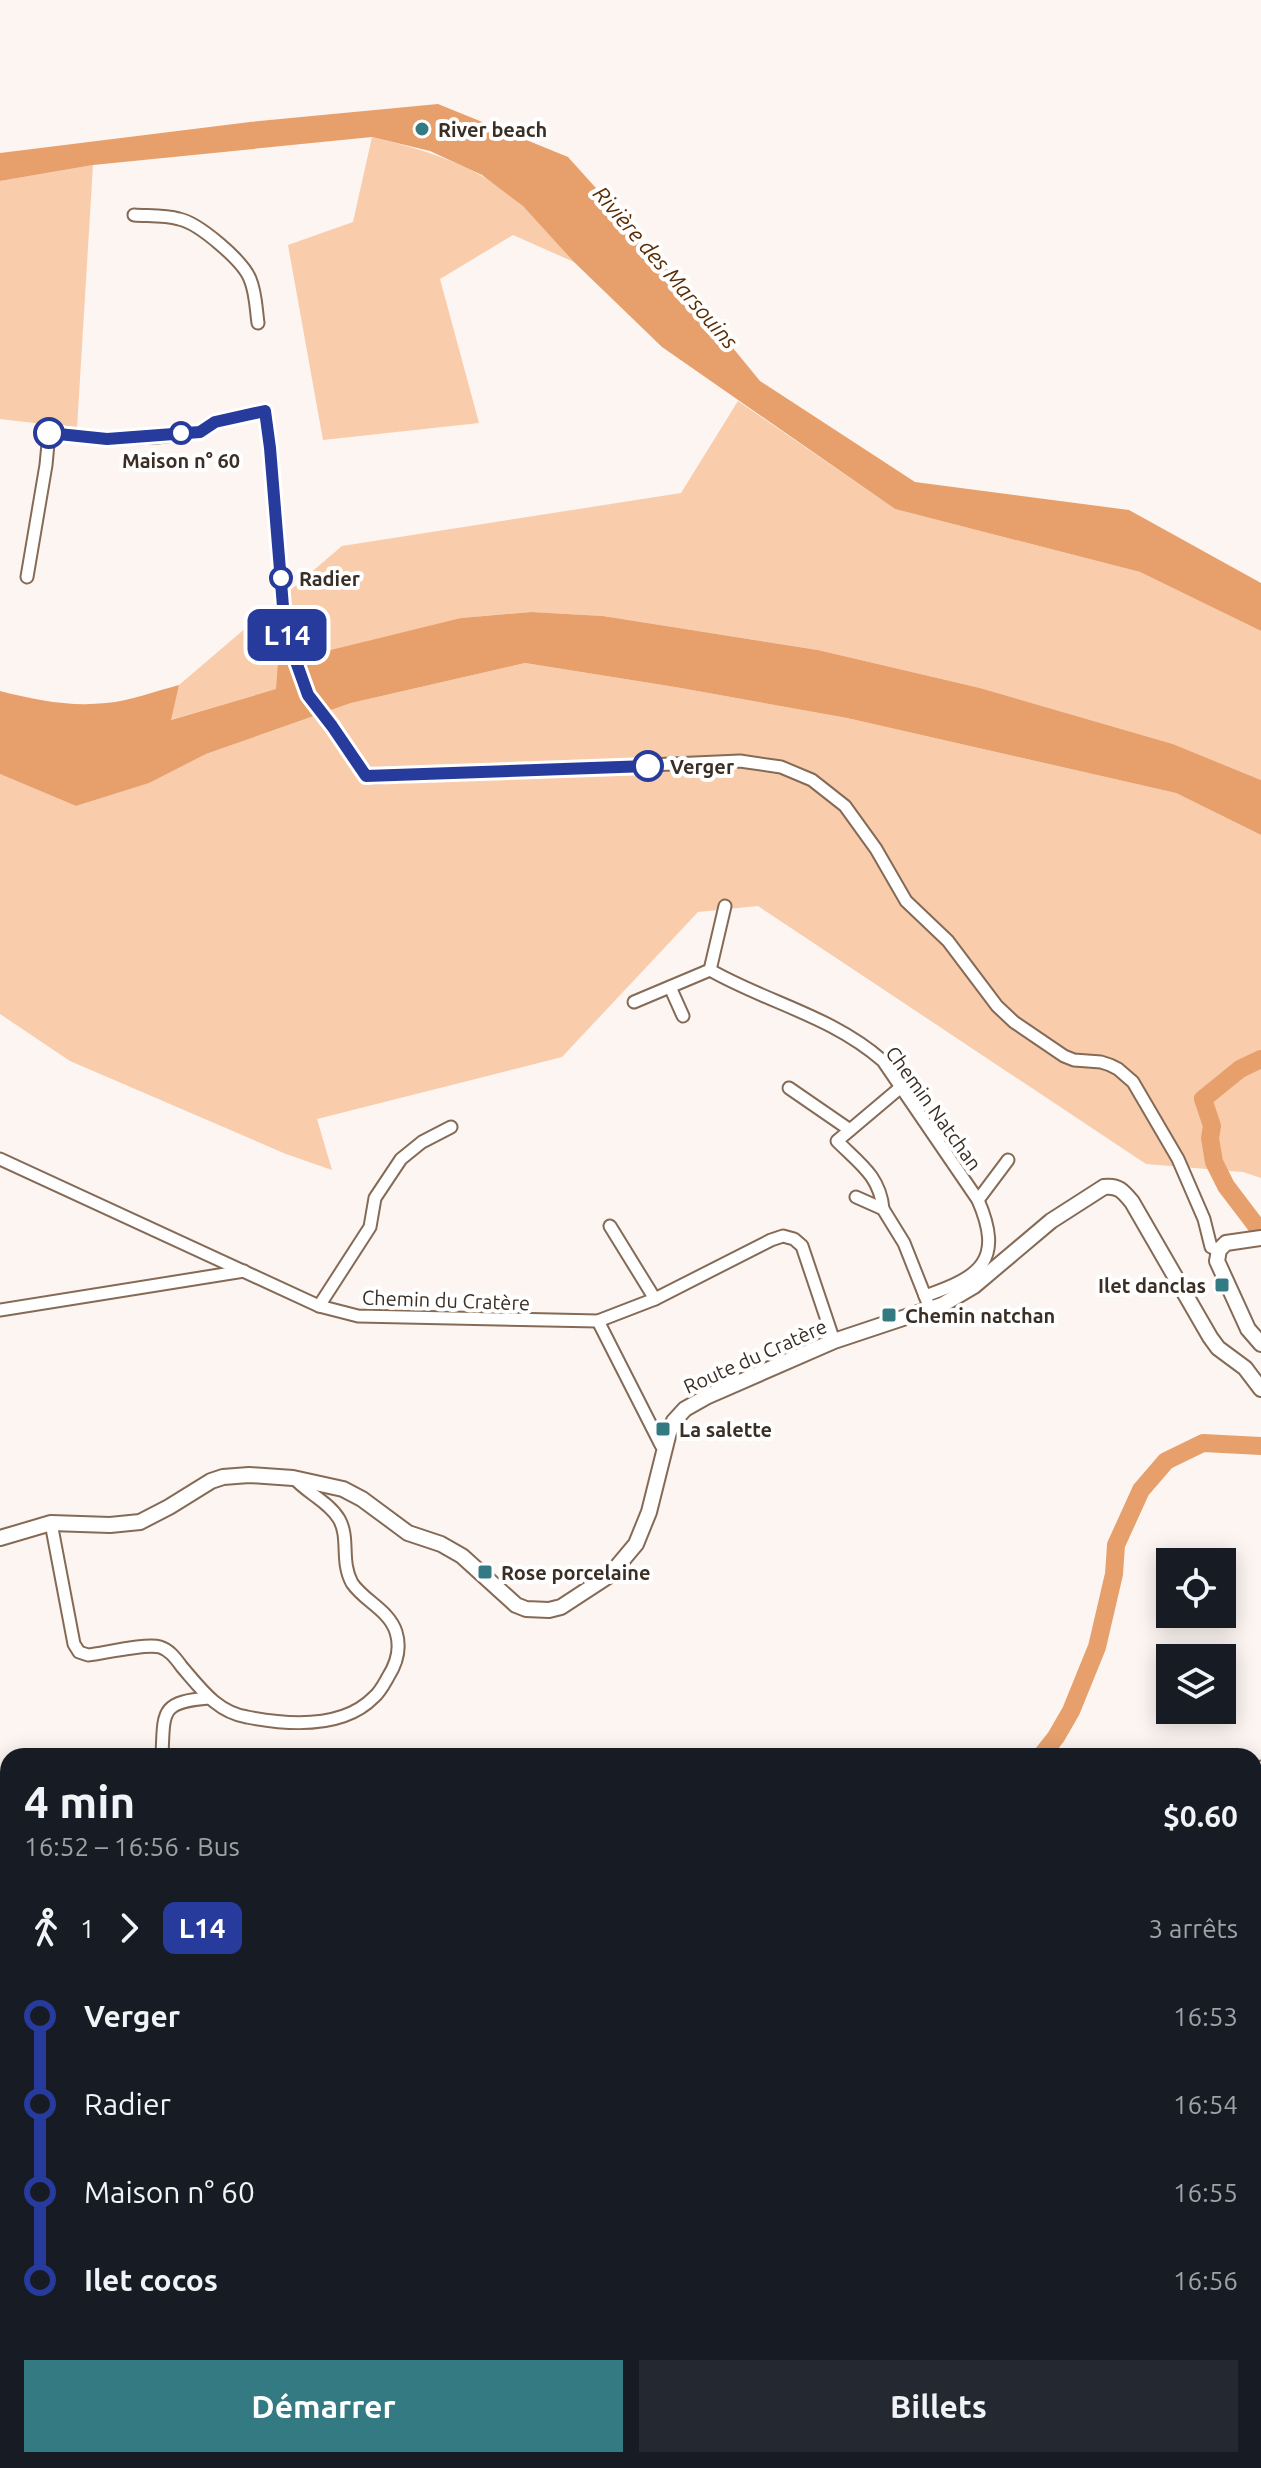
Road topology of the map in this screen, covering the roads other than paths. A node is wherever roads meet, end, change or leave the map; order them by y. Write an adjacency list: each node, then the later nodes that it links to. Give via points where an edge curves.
1 (134, 215): 2 (street, via 180,219 211,236 248,275)
2 (258, 323)
3 (27, 577): 20 (street, via 49,433 107,439 200,432 215,422 265,411 285,631 308,695 366,776 740,761 781,767 812,780 845,806 906,901 948,941 1014,1022 1064,1056 1110,1065 1133,1082 1178,1159 1211,1247)
4 (725, 906): 5 (street)
5 (710, 970): 6 (street); 9 (street, Chemin Natchan, via 838,1028 883,1061)
6 (670, 987): 7 (street); 8 (street)
7 (634, 1002)
8 (683, 1016)
9 (901, 1087): 12 (street); 16 (street, Chemin Natchan)
10 (789, 1088): 12 (street)
11 (451, 1127): 24 (street, via 401,1159 375,1198 370,1227)
12 (850, 1130): 17 (street, via 837,1141 875,1179)
13 (0, 1159): 21 (street, Chemin du Cratère)
14 (1008, 1160): 16 (street)
15 (856, 1197): 17 (street)
16 (978, 1200): 23 (street, Chemin Natchan, via 987,1221 988,1252 972,1275)
17 (883, 1209): 23 (street, via 904,1243)
18 (610, 1226): 22 (street)
19 (1261, 1238): 20 (street, via 1226,1243)
20 (1219, 1250): 28 (street, via 1217,1261 1227,1285)
21 (244, 1271): 24 (street, Chemin du Cratère); 25 (street)
22 (655, 1299): 26 (street, Chemin du Cratère); 27 (street, Chemin du Cratère, via 783,1236 802,1246)
23 (927, 1303): 27 (street, Route du Cratère); 29 (street, Route du Cratère, via 942,1305 974,1286 1076,1203 1113,1186 1132,1202 1218,1348 1245,1368)
24 (319, 1306): 26 (street, Chemin du Cratère, via 358,1316)
25 (0, 1310)
26 (598, 1321): 30 (street)
27 (834, 1341): 30 (street, Route du Cratère, via 685,1409)
28 (1261, 1344)
29 (1261, 1389)
30 (664, 1447): 31 (street, Route du Cratère, via 649,1512 625,1561 549,1610 516,1605 462,1556 408,1533 343,1489)
31 (293, 1478): 32 (street, Route du Cratère, via 223,1477 152,1518 125,1525); 34 (street, via 338,1518 344,1532 344,1563 353,1584 392,1621 397,1634 394,1668 375,1697 336,1719 246,1717)
32 (51, 1523): 33 (street, Route du Cratère); 34 (street, via 79,1652 157,1646 168,1651)
33 (0, 1538)
34 (209, 1698): 35 (street, via 173,1704 164,1717)
35 (162, 1748)

